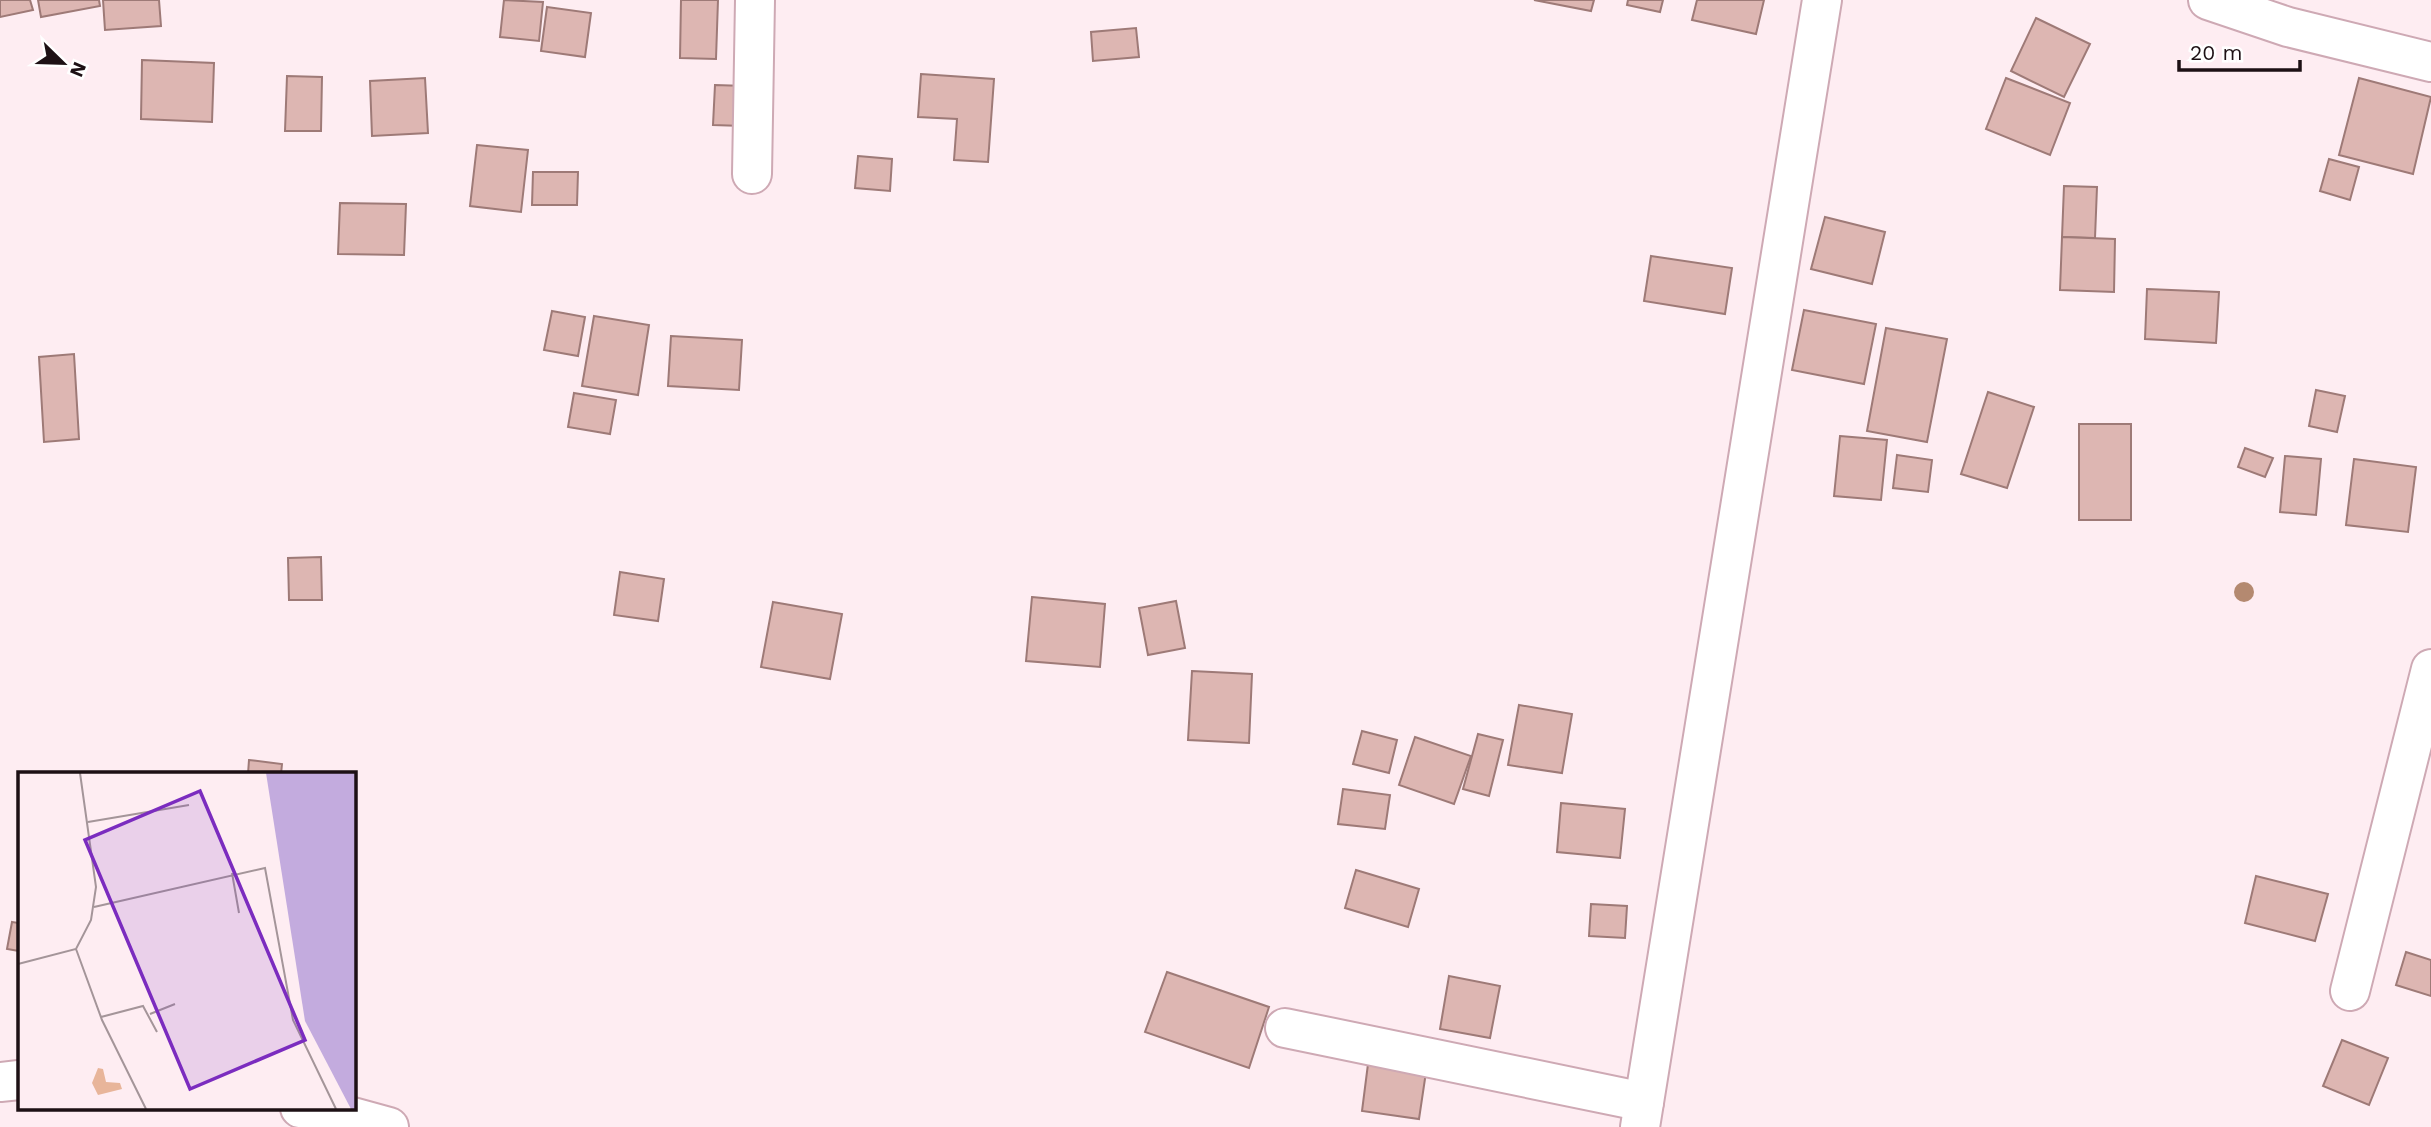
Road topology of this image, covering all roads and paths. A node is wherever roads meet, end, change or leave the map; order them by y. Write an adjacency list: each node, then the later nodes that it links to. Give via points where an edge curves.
1 (755, 0): 5 (street)
2 (1822, 0): 12 (street)
3 (2207, 0): 4 (street, via 2288,27)
4 (2431, 62)
5 (752, 174)
6 (2431, 669): 7 (street)
7 (2350, 991)
8 (1285, 1028): 12 (street)
9 (18, 1080): 10 (street)
10 (0, 1082)
11 (312, 1110): 13 (street)
12 (1642, 1115)
13 (389, 1127)

